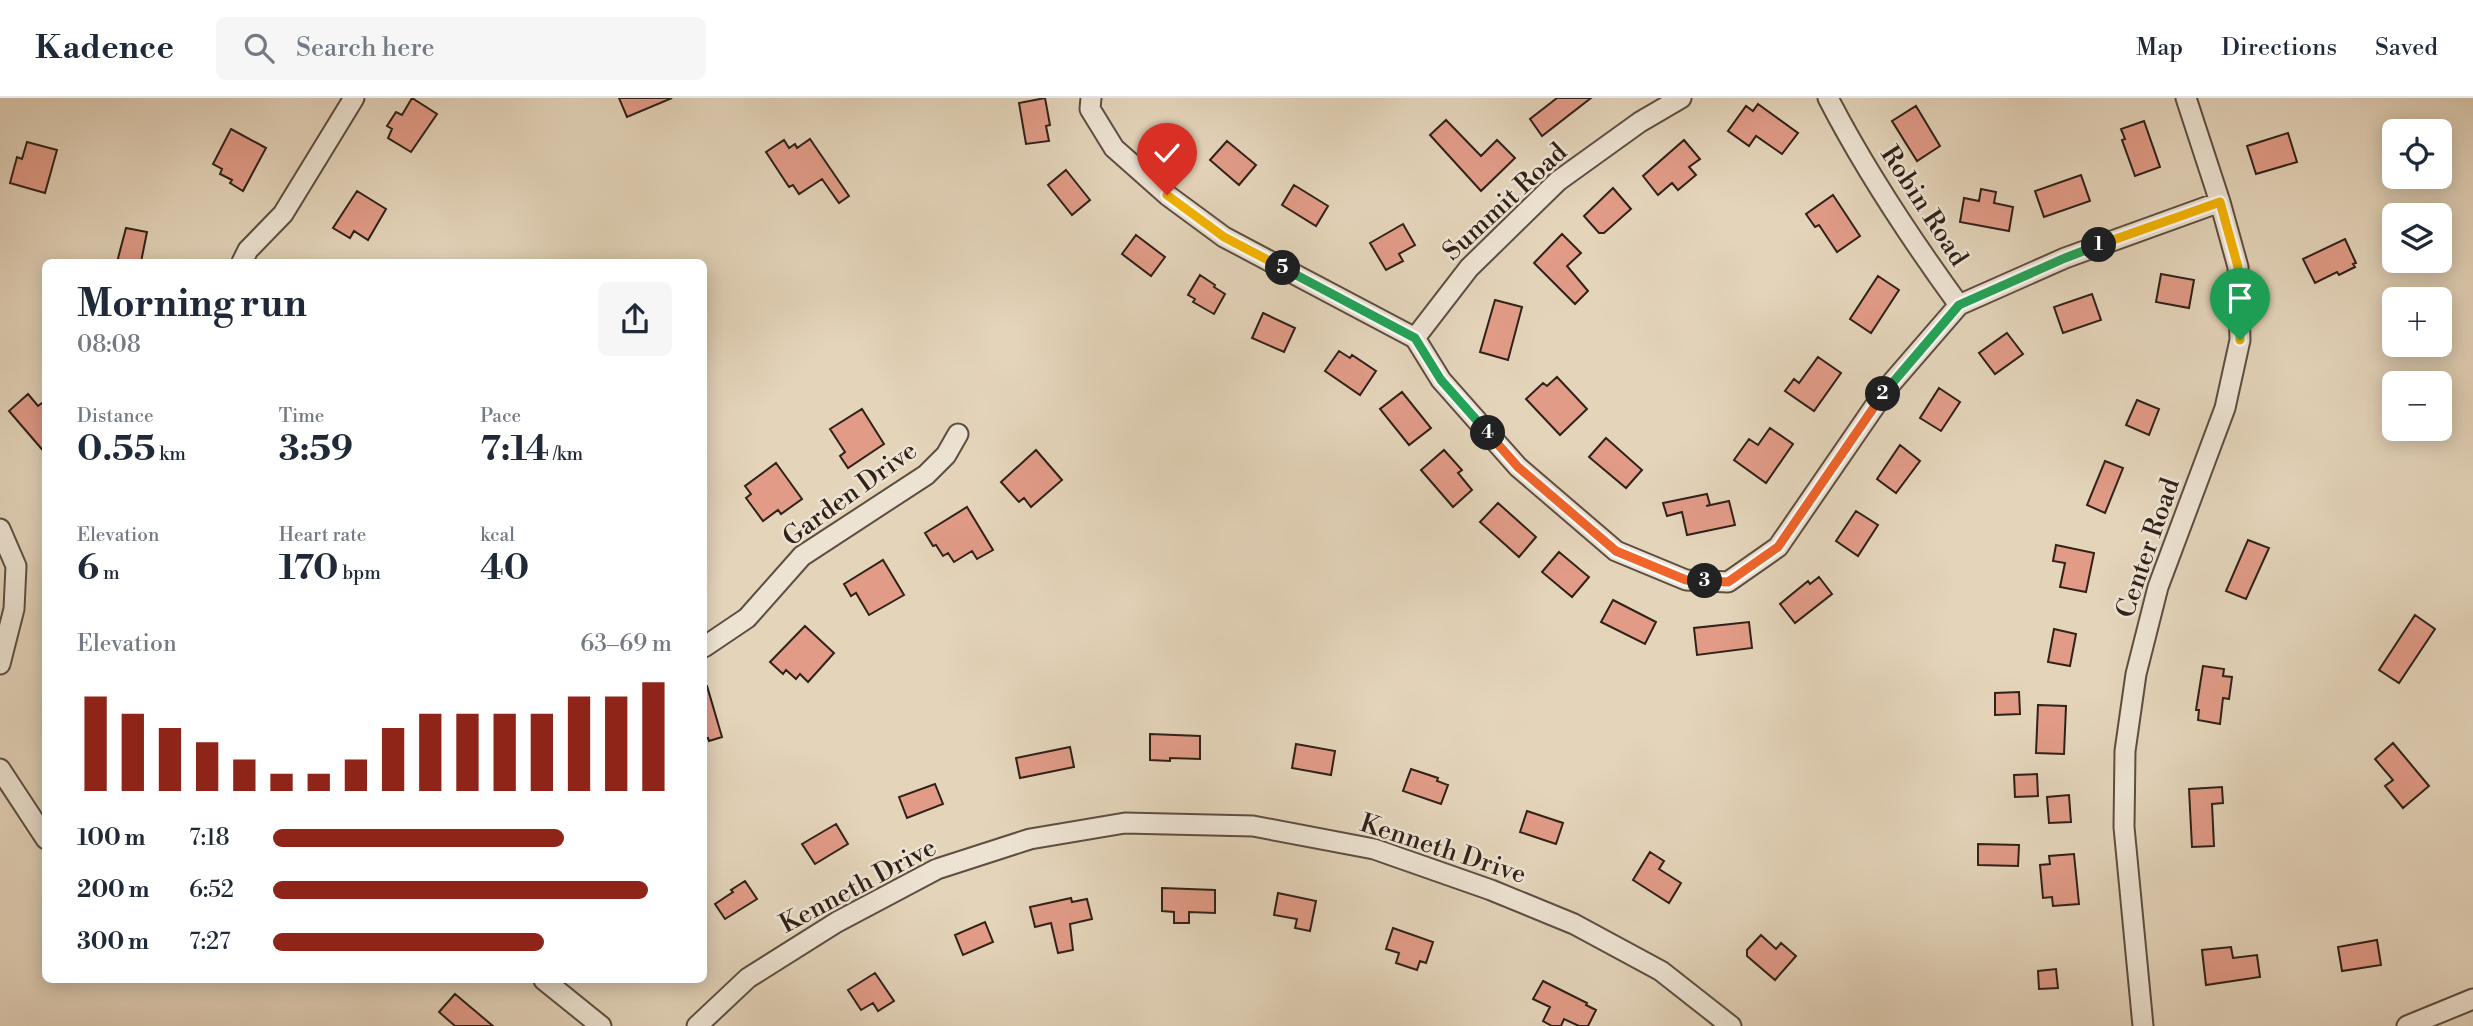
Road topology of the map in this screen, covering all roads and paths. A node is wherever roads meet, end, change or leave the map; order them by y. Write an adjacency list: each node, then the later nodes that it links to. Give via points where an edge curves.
1 (354, 98): 7 (street, via 283,214)
2 (1091, 98): 9 (street, via 1090,109 1114,148 1167,195 1224,237)
3 (1681, 98): 9 (street, Summit Road, via 1558,181 1469,268)
4 (1828, 98): 8 (street, Robin Road, via 1845,132)
5 (2186, 98): 6 (street, Center Road)
6 (2220, 202): 8 (street, via 2065,258); 21 (street, Center Road, via 2238,267 2240,340 2225,408 2158,587 2136,674 2125,751 2123,827)
7 (244, 259)
8 (1959, 305): 9 (street, via 1888,387 1778,547 1728,582 1686,580 1616,551 1518,467 1441,380)
9 (1415, 338)
10 (958, 434): 12 (street, Garden Drive, via 926,475 802,556 747,618)
11 (0, 529): 13 (street, via 16,566 14,609)
12 (707, 644)
13 (0, 664)
14 (0, 769): 15 (street)
15 (42, 833)
16 (548, 983): 18 (street)
17 (2473, 999): 22 (street)
18 (601, 1026)
19 (697, 1026): 20 (street, Kenneth Drive, via 748,978 837,922 937,869 1030,839 1125,823 1253,826 1374,849 1574,924 1661,971)
20 (1731, 1026)
21 (2143, 1026)
22 (2407, 1026)

